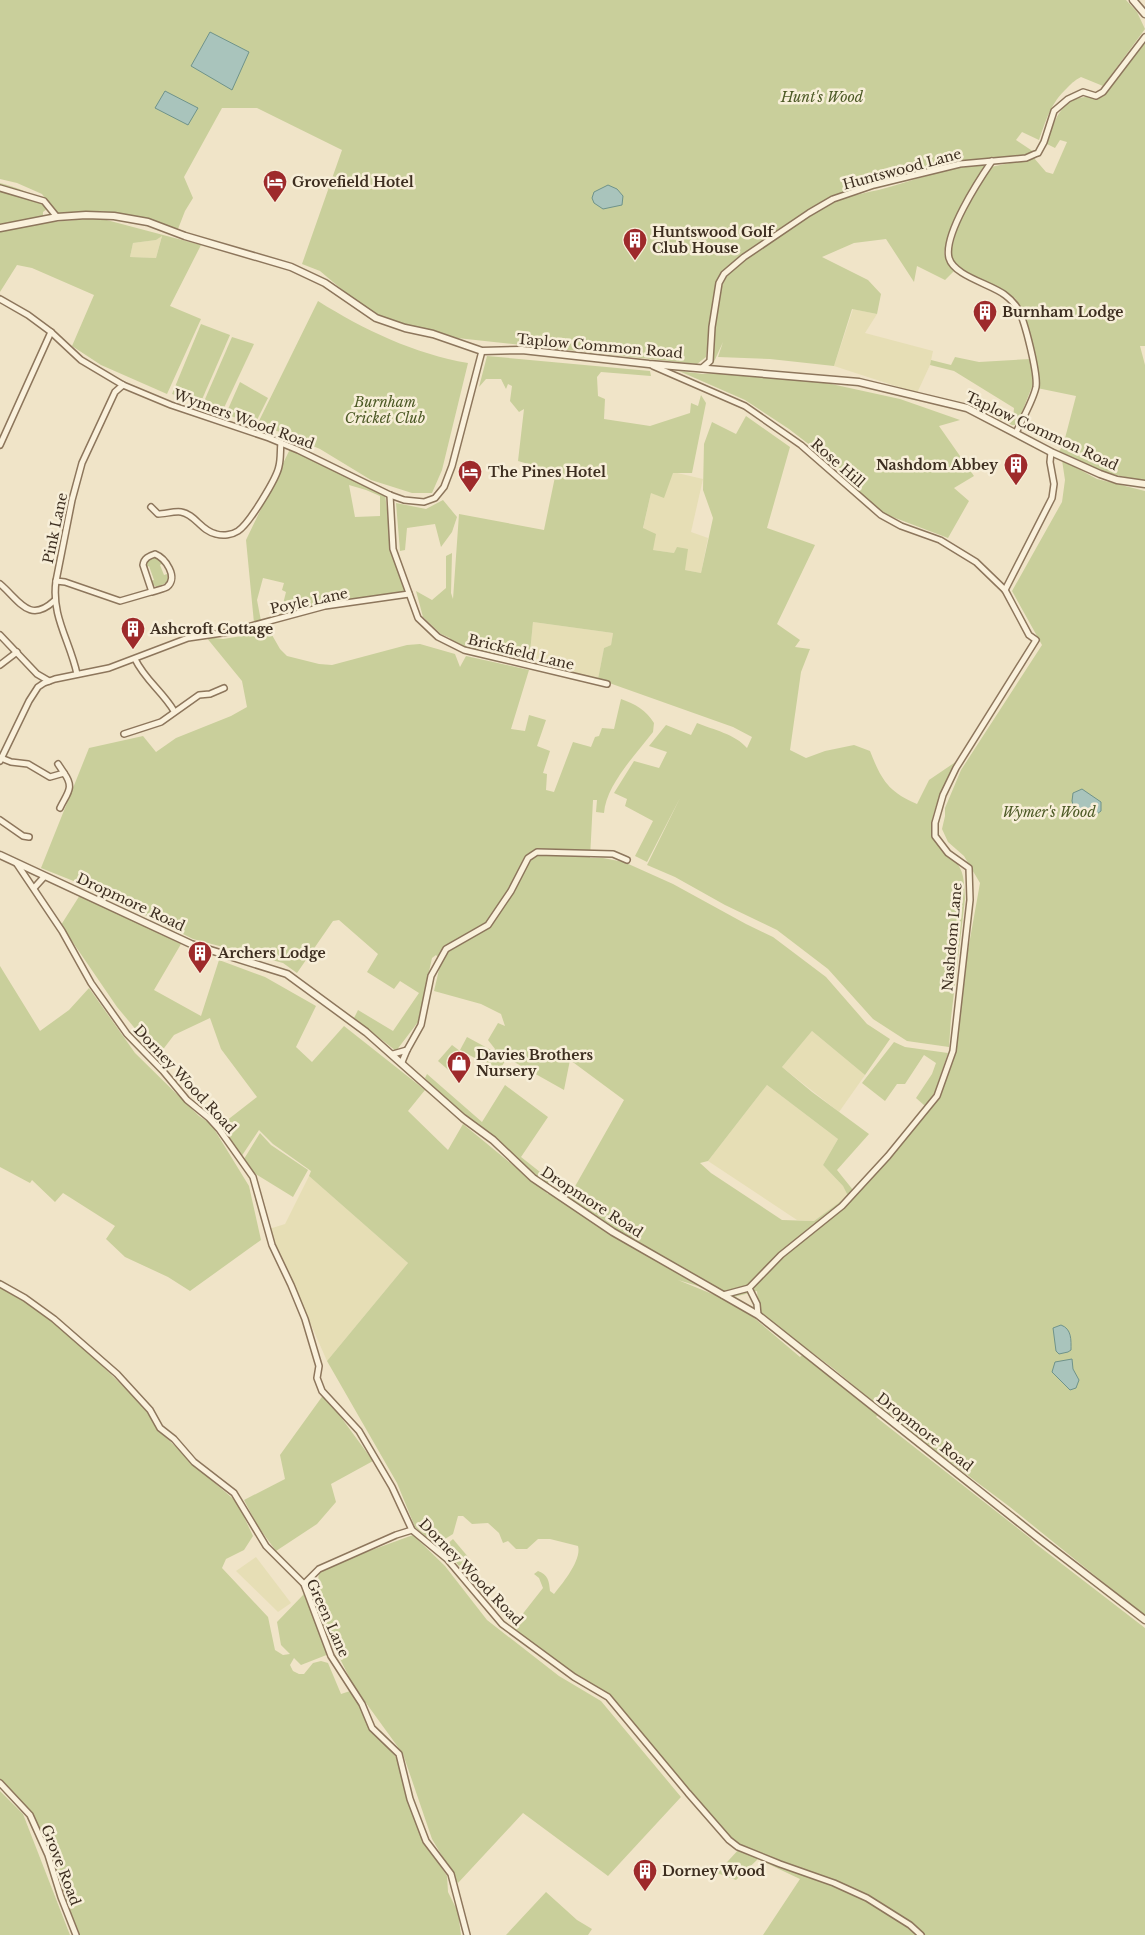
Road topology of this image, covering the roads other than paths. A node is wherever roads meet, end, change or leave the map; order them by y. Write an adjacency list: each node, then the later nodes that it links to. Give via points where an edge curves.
1 (1133, 0): 2 (street)
2 (1145, 14)
3 (1145, 37): 4 (street, Huntswood Lane, via 1103,92 1096,96 1083,92 1054,111 1038,153 1026,158)
4 (992, 161): 12 (street, Huntswood Lane, via 936,169 833,199 744,257 724,274 719,283 710,361); 16 (street, via 952,230 948,255 952,264 1005,295 1018,309 1033,355 1036,386)
5 (0, 188): 6 (street, via 44,200)
6 (57, 217): 7 (street, Taplow Common Road); 10 (street, Taplow Common Road, via 114,216 148,222 264,258 325,283 376,318)
7 (0, 228)
8 (0, 299): 9 (street, Wymers Wood Road)
9 (51, 332): 13 (street, Wymers Wood Road, via 81,360); 18 (street)
10 (482, 351): 11 (street, Taplow Common Road, via 522,350); 21 (street, Wymers Wood Road, via 444,487 435,498 424,502 404,500)
11 (649, 364): 12 (street, Taplow Common Road); 25 (street, Rose Hill, via 745,406 801,445 881,516 940,540 976,562)
12 (702, 368): 16 (street, Taplow Common Road, via 867,384 968,408)
13 (112, 379): 14 (street, Wymers Wood Road); 15 (street)
14 (123, 384): 15 (street, Pink Lane); 17 (street, Wymers Wood Road, via 179,408)
15 (116, 392): 23 (street, Pink Lane, via 82,463)
16 (1016, 433): 19 (street, Taplow Common Road)
17 (281, 443): 21 (street, Wymers Wood Road); 22 (street, via 279,468 246,524 238,531 227,535 214,534 189,514 178,511 158,514)
18 (0, 445)
19 (1051, 452): 20 (street, Taplow Common Road, via 1117,480); 25 (street, via 1052,498)
20 (1145, 484)
21 (390, 494): 27 (street, Brickfield Lane, via 393,549)
22 (151, 506)
23 (56, 581): 26 (street, via 120,601); 28 (street, Pink Lane)
24 (0, 584): 28 (street, via 34,611 44,610)
25 (1005, 590): 56 (street, Nashdom Lane, via 1028,635 1036,640 956,768 943,795 935,824 935,836 948,853 969,868 970,900 952,1051 937,1096 842,1206 781,1255)
26 (152, 592): 26 (street, via 167,587 172,575 164,559 155,554 143,561)
27 (410, 594): 31 (street, Poyle Lane, via 325,606 229,632 188,638); 37 (street, Brickfield Lane, via 418,618 438,637 464,650)
28 (54, 601): 34 (street, Pink Lane)
29 (0, 634): 30 (street)
30 (17, 652): 32 (street); 33 (street)
31 (135, 659): 34 (street, Poyle Lane); 39 (street, via 141,672)
32 (0, 665)
33 (37, 674): 35 (street); 36 (street)
34 (77, 674): 35 (street, Poyle Lane)
35 (49, 681): 36 (street, Poyle Lane)
36 (40, 684): 41 (street)
37 (607, 684)
38 (224, 688): 39 (street, via 199,695)
39 (174, 712): 40 (street, via 161,722)
40 (124, 734)
41 (1, 760): 43 (street, via 28,764 50,777)
42 (58, 764): 43 (street)
43 (64, 773): 44 (street, via 71,787)
44 (60, 808)
45 (0, 820): 46 (street)
46 (29, 837)
47 (0, 855): 49 (street, Dropmore Road)
48 (627, 860): 52 (street, via 613,854 537,852 528,858 488,925 446,949 431,976 421,1025)
49 (17, 864): 50 (street, Dropmore Road); 51 (street, Dorney Wood Road)
50 (44, 877): 51 (street); 53 (street, Dropmore Road, via 192,944 287,974)
51 (34, 888): 59 (street, Dorney Wood Road, via 91,983 128,1034 186,1100 214,1123 253,1177 272,1245 306,1319 322,1391 359,1432 392,1487)
52 (407, 1050): 53 (street); 54 (street)
53 (393, 1054): 54 (street, Dropmore Road)
54 (402, 1062): 57 (street, Dropmore Road, via 449,1107 493,1140 533,1178 612,1232)
55 (0, 1284): 60 (street, Green Lane, via 54,1319 116,1374 150,1410 160,1428 194,1462 234,1493 266,1546)
56 (749, 1288): 57 (street); 58 (street, via 757,1304)
57 (723, 1295): 58 (street, Dropmore Road)
58 (758, 1315): 61 (street, Dropmore Road)
59 (412, 1530): 60 (street, via 319,1569); 65 (street, Dorney Wood Road, via 447,1559 502,1624 567,1673 608,1697 729,1840 738,1847 862,1895)
60 (304, 1584): 64 (street, Green Lane, via 331,1656 362,1704 372,1728 399,1754 410,1799 426,1841 451,1874)
61 (1145, 1620)
62 (0, 1783): 63 (street, Grove Road, via 30,1815)
63 (76, 1935)
64 (467, 1935)
65 (920, 1935)

